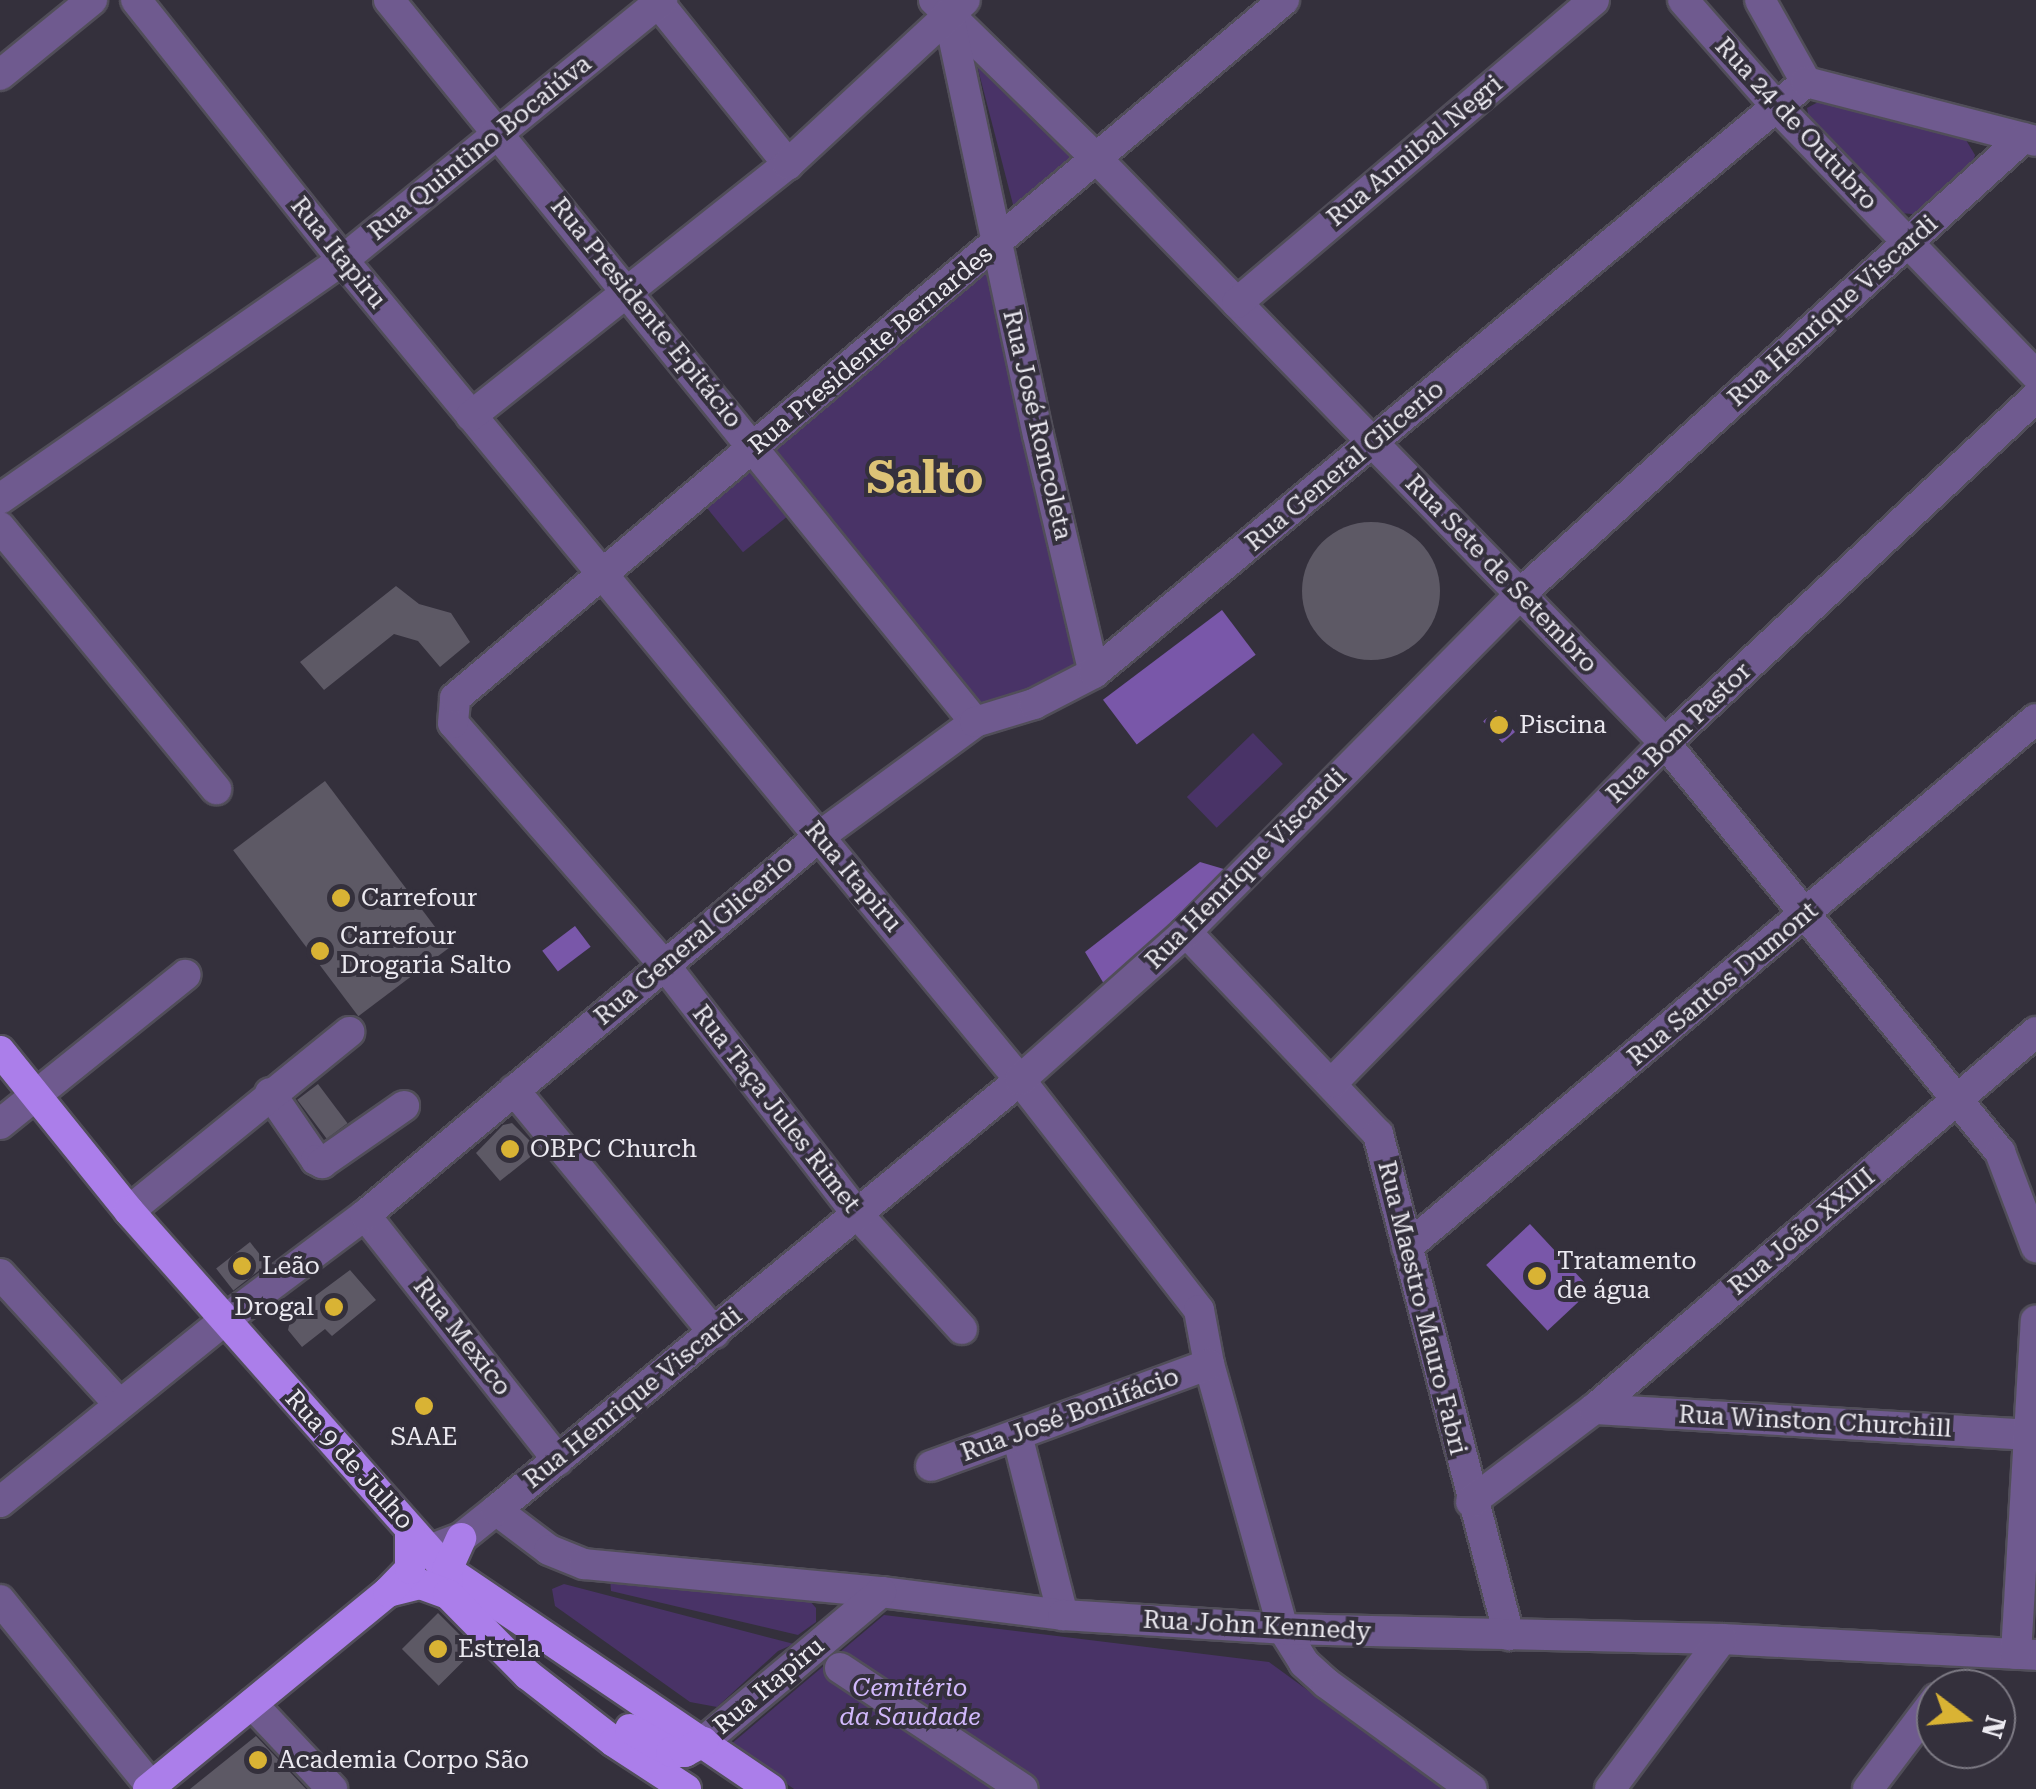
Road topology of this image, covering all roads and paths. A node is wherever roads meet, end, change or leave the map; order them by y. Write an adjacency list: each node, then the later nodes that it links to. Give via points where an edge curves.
1 (92, 0): 10 (street)
2 (136, 0): 19 (street, Rua Itapiru)
3 (389, 0): 13 (street, Rua Presidente Epitácio)
4 (1284, 0): 15 (street, Rua Presidente Bernardes)
5 (1594, 0): 21 (street, Rua Annibal Negri)
6 (1683, 0): 12 (street, Rua 24 de Outubro)
7 (1760, 0): 11 (street)
8 (659, 1): 13 (street, Rua Quintino Bocaiúva); 16 (street)
9 (948, 4): 15 (street, Rua Sete de Setembro); 16 (street); 17 (street, Rua José Roncoleta)
10 (0, 75)
11 (1806, 82): 12 (street, Rua General Glicerio); 14 (street)
12 (1778, 108): 18 (street, Rua 24 de Outubro); 25 (street, Rua General Glicerio)
13 (499, 131): 19 (street, Rua Quintino Bocaiúva); 20 (street, Rua Presidente Epitácio)
14 (2029, 139): 18 (street, Rua Henrique Viscardi)
15 (1097, 159): 17 (street, Rua Presidente Bernardes); 21 (street, Rua Sete de Setembro)
16 (788, 164): 20 (street)
17 (996, 243): 26 (street, Rua Presidente Bernardes); 31 (street, Rua José Roncoleta)
18 (1908, 244): 22 (street, Rua 24 de Outubro); 30 (street, Rua Henrique Viscardi)
19 (343, 260): 24 (street, Rua Itapiru); 27 (street, Rua Quintino Bocaiúva)
20 (630, 292): 24 (street); 26 (street, Rua Presidente Epitácio)
21 (1237, 303): 25 (street, Rua Sete de Setembro)
22 (2036, 375)
23 (2036, 397): 35 (street, Rua Bom Pastor)
24 (471, 416): 29 (street, Rua Itapiru)
25 (1373, 442): 30 (street, Rua Sete de Setembro); 31 (street, Rua General Glicerio)
26 (755, 450): 29 (street, Rua Presidente Bernardes); 34 (street, Rua Presidente Epitácio)
27 (0, 499)
28 (0, 527): 36 (street)
29 (603, 578): 32 (street, Rua Presidente Bernardes); 37 (street, Rua Itapiru)
30 (1520, 594): 35 (street, Rua Sete de Setembro); 39 (street, Rua Henrique Viscardi)
31 (1094, 673): 34 (street, Rua General Glicerio, via 1034,704)
32 (455, 698): 40 (street, Rua Taça Jules Rimet, via 453,723)
33 (2036, 719): 38 (street, Rua Santos Dumont)
34 (975, 722): 37 (street, Rua General Glicerio)
35 (1665, 743): 38 (street, Rua Sete de Setembro); 46 (street, Rua Bom Pastor)
36 (216, 789)
37 (820, 836): 40 (street, Rua General Glicerio); 45 (street, Rua Itapiru)
38 (1806, 915): 50 (street, Rua Sete de Setembro); 56 (street, Rua Santos Dumont)
39 (1186, 932): 45 (street, Rua Henrique Viscardi); 46 (street, Rua Maestro Mauro Fabri)
40 (664, 966): 47 (street, Rua General Glicerio); 54 (street, Rua Taça Jules Rimet)
41 (185, 975): 49 (street)
42 (348, 1032): 48 (street)
43 (2036, 1032): 50 (street, Rua João XXIII)
44 (0, 1051): 49 (main road, Rua 9 de Julho)
45 (1020, 1080): 54 (street, Rua Henrique Viscardi); 63 (street, Rua Itapiru, via 1199,1310)
46 (1334, 1082): 56 (street, Rua Maestro Mauro Fabri, via 1378,1134)
47 (514, 1090): 55 (street, Rua General Glicerio); 62 (street)
48 (270, 1093): 51 (street, via 322,1162); 53 (street)
49 (35, 1096): 52 (street); 53 (main road, Rua 9 de Julho)
50 (1959, 1098): 57 (street, Rua Sete de Setembro, via 2000,1152); 65 (street, Rua João XXIII)
51 (404, 1106)
52 (0, 1124)
53 (128, 1211): 59 (main road, Rua 9 de Julho)
54 (857, 1214): 61 (street, Rua Taça Jules Rimet); 62 (street, Rua Henrique Viscardi)
55 (366, 1215): 59 (street, Rua General Glicerio); 68 (street, Rua Mexico)
56 (1407, 1247): 71 (street, Rua Maestro Mauro Fabri)
57 (2036, 1247)
58 (0, 1274): 64 (street)
59 (225, 1320): 64 (street, Rua General Glicerio); 73 (main road, Rua 9 de Julho)
60 (2036, 1321): 67 (street)
61 (962, 1329)
62 (714, 1333): 68 (street, Rua Henrique Viscardi)
63 (1209, 1364): 66 (street, Rua José Bonifácio); 79 (street, Rua Itapiru)
64 (119, 1404): 70 (street, Rua General Glicerio)
65 (1594, 1408): 67 (street, Rua Winston Churchill); 71 (street, Rua João XXIII)
66 (1017, 1435): 69 (street, Rua José Bonifácio); 78 (street)
67 (2032, 1435): 84 (street)
68 (558, 1460): 72 (street, Rua Henrique Viscardi)
69 (931, 1466)
70 (0, 1502)
71 (1471, 1502): 80 (street, Rua Maestro Mauro Fabri)
72 (496, 1510): 73 (street, Rua Henrique Viscardi); 74 (street, Rua John Kennedy, via 549,1550 584,1564)
73 (434, 1560): 75 (main road, via 410,1569); 75 (main road, Rua 9 de Julho, via 420,1584); 87 (main road, Rua 9 de Julho); 90 (main road, Rua 9 de Julho)
74 (812, 1586): 76 (street, Rua John Kennedy); 81 (street, via 831,1614)
75 (388, 1592): 88 (main road)
76 (880, 1592): 78 (street, Rua John Kennedy); 81 (street, Rua Itapiru)
77 (0, 1600): 91 (street)
78 (1063, 1615): 79 (street, Rua John Kennedy)
79 (1283, 1630): 80 (street, Rua John Kennedy); 96 (street, Rua Itapiru, via 1326,1683)
80 (1509, 1635): 82 (street, Rua John Kennedy)
81 (824, 1639): 90 (street, Rua Itapiru)
82 (1722, 1639): 83 (street, Rua John Kennedy); 97 (street)
83 (1972, 1650): 84 (street, Rua John Kennedy); 86 (street)
84 (2026, 1654)
85 (840, 1668): 95 (street)
86 (1958, 1669)
87 (528, 1675): 90 (main road, via 571,1686 655,1747 686,1752); 93 (main road, Rua 9 de Julho)
88 (252, 1704): 91 (main road); 92 (street)
89 (1916, 1725): 98 (street)
90 (702, 1742): 94 (main road, Rua 9 de Julho)
91 (151, 1788)
92 (332, 1789)
93 (686, 1789)
94 (771, 1789)
95 (1023, 1789)
96 (1472, 1789)
97 (1610, 1789)
98 (1868, 1789)

